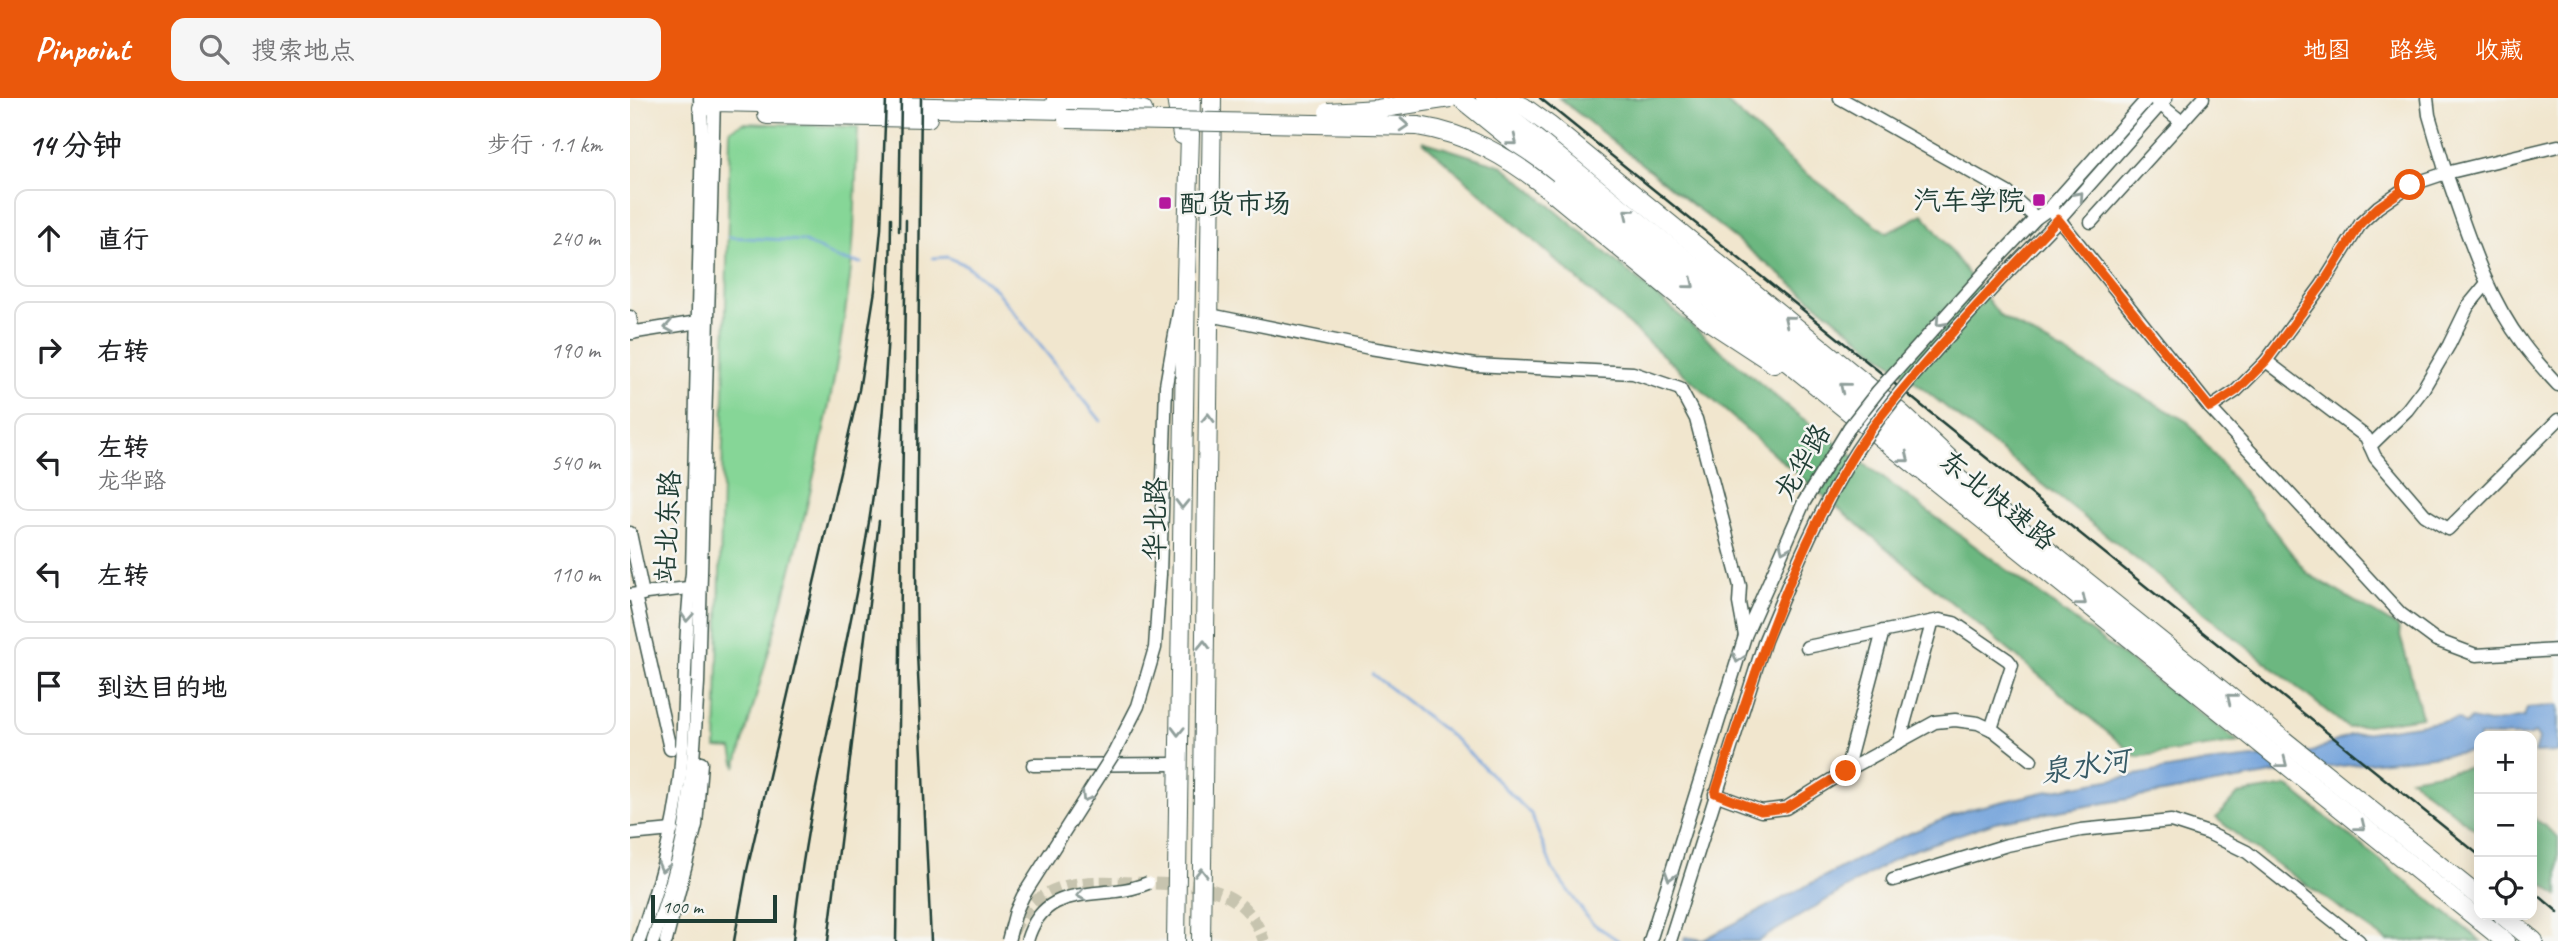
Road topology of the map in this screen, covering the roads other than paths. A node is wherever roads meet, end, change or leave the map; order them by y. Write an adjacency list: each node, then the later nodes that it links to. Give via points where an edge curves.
1 (813, 98): 16 (street)
2 (1031, 98): 17 (highway)
3 (1176, 98): 21 (highway)
4 (1191, 98): 21 (highway, 华北路)
5 (1450, 98): 17 (highway, bridge, via 1357,111)
6 (1460, 98): 34 (highway, 东北快速路, one-way to 34)
7 (1485, 98): 38 (highway, 东北快速路, one-way to 7)
8 (1504, 98): 38 (highway, one-way to 8, via 1923,432 1841,363 1543,120)
9 (1840, 98): 23 (street, via 2008,193)
10 (2148, 98): 22 (street, 龙华路)
11 (2203, 98): 18 (street)
12 (2427, 98): 20 (street)
13 (1213, 101): 28 (highway, 华北路)
14 (2160, 101): 18 (street); 24 (street, 龙华路, one-way to 14)
15 (709, 104): 16 (highway); 17 (highway, via 872,118); 30 (street, 站北东路)
16 (844, 105): 17 (highway)
17 (1066, 111): 34 (highway, one-way to 34, bridge, via 1418,126 1451,133 1518,165 1710,322)
18 (2182, 122): 25 (street)
19 (2558, 145): 20 (street)
20 (2446, 173): 27 (street); 32 (street, via 2410,185 2361,223)
21 (1190, 191): 26 (highway, 华北路)
22 (2049, 208): 23 (street, 龙华路); 24 (street)
23 (2036, 218): 44 (street, 龙华路, one-way to 44, bridge, via 1849,428 1804,502)
24 (2058, 219): 35 (street); 55 (street, 龙华路, bridge, via 1894,400 1857,449 1825,505 1765,640)
25 (2091, 222)
26 (1186, 279): 52 (highway, 华北路, one-way to 52); 67 (street, one-way to 67, bridge, via 1166,385 1155,648 1138,706 1114,753 1023,896)
27 (2487, 283): 33 (street, via 2522,343); 37 (street, via 2468,306 2423,389)
28 (1210, 315): 44 (street, via 1475,365 1633,373 1680,389 1696,419 1737,573); 70 (highway, 华北路, one-way to 28)
29 (630, 317): 31 (street)
30 (703, 321): 31 (street, one-way to 31); 40 (street, 站北东路)
31 (632, 333)
32 (2266, 361): 35 (street, via 2236,391); 37 (street, via 2366,438)
33 (2558, 385)
34 (1828, 396): 72 (highway, 东北快速路, one-way to 72)
35 (2210, 408): 46 (street, via 2400,614 2437,640 2476,655)
36 (2558, 420): 37 (street, via 2448,528 2425,514)
37 (2370, 446)
38 (1996, 509): 60 (highway, 东北快速路, one-way to 38)
39 (630, 533): 41 (street)
40 (695, 587): 41 (street); 47 (street, 站北东路); 56 (street, 站北东路, one-way to 56, via 686,614 680,765)
41 (636, 595): 50 (street)
42 (1930, 622): 43 (street); 48 (street, via 1954,623 2011,665); 49 (street)
43 (1883, 631): 45 (street); 54 (street)
44 (1745, 636): 63 (street, 龙华路, one-way to 63)
45 (1807, 647)
46 (2558, 650)
47 (698, 683): 65 (street, 站北东路, via 685,829); 66 (street, via 702,723 696,824)
48 (1991, 729): 49 (street, via 1955,720 1934,722); 51 (street)
49 (1899, 741): 54 (street)
50 (670, 749)
51 (2031, 760)
52 (1177, 764): 53 (street); 69 (highway, 华北路)
53 (1033, 765)
54 (1846, 771): 55 (street, via 1786,808 1761,811)
55 (1715, 793): 62 (street, 龙华路)
56 (672, 830): 57 (street); 64 (street, 站北东路, one-way to 64)
57 (630, 834)
58 (1893, 880): 71 (street, via 2007,845 2081,830 2171,821 2247,852)
59 (1148, 883): 68 (street, one-way to 68, bridge, via 1060,899 1041,914)
60 (2474, 893)
61 (2508, 920): 73 (highway)
62 (1671, 937)
63 (1651, 939)
64 (639, 941)
65 (653, 941)
66 (666, 941)
67 (1008, 941)
68 (1027, 941)
69 (1176, 941)
70 (1201, 941)
71 (2359, 941)
72 (2505, 941)
73 (2534, 941)

